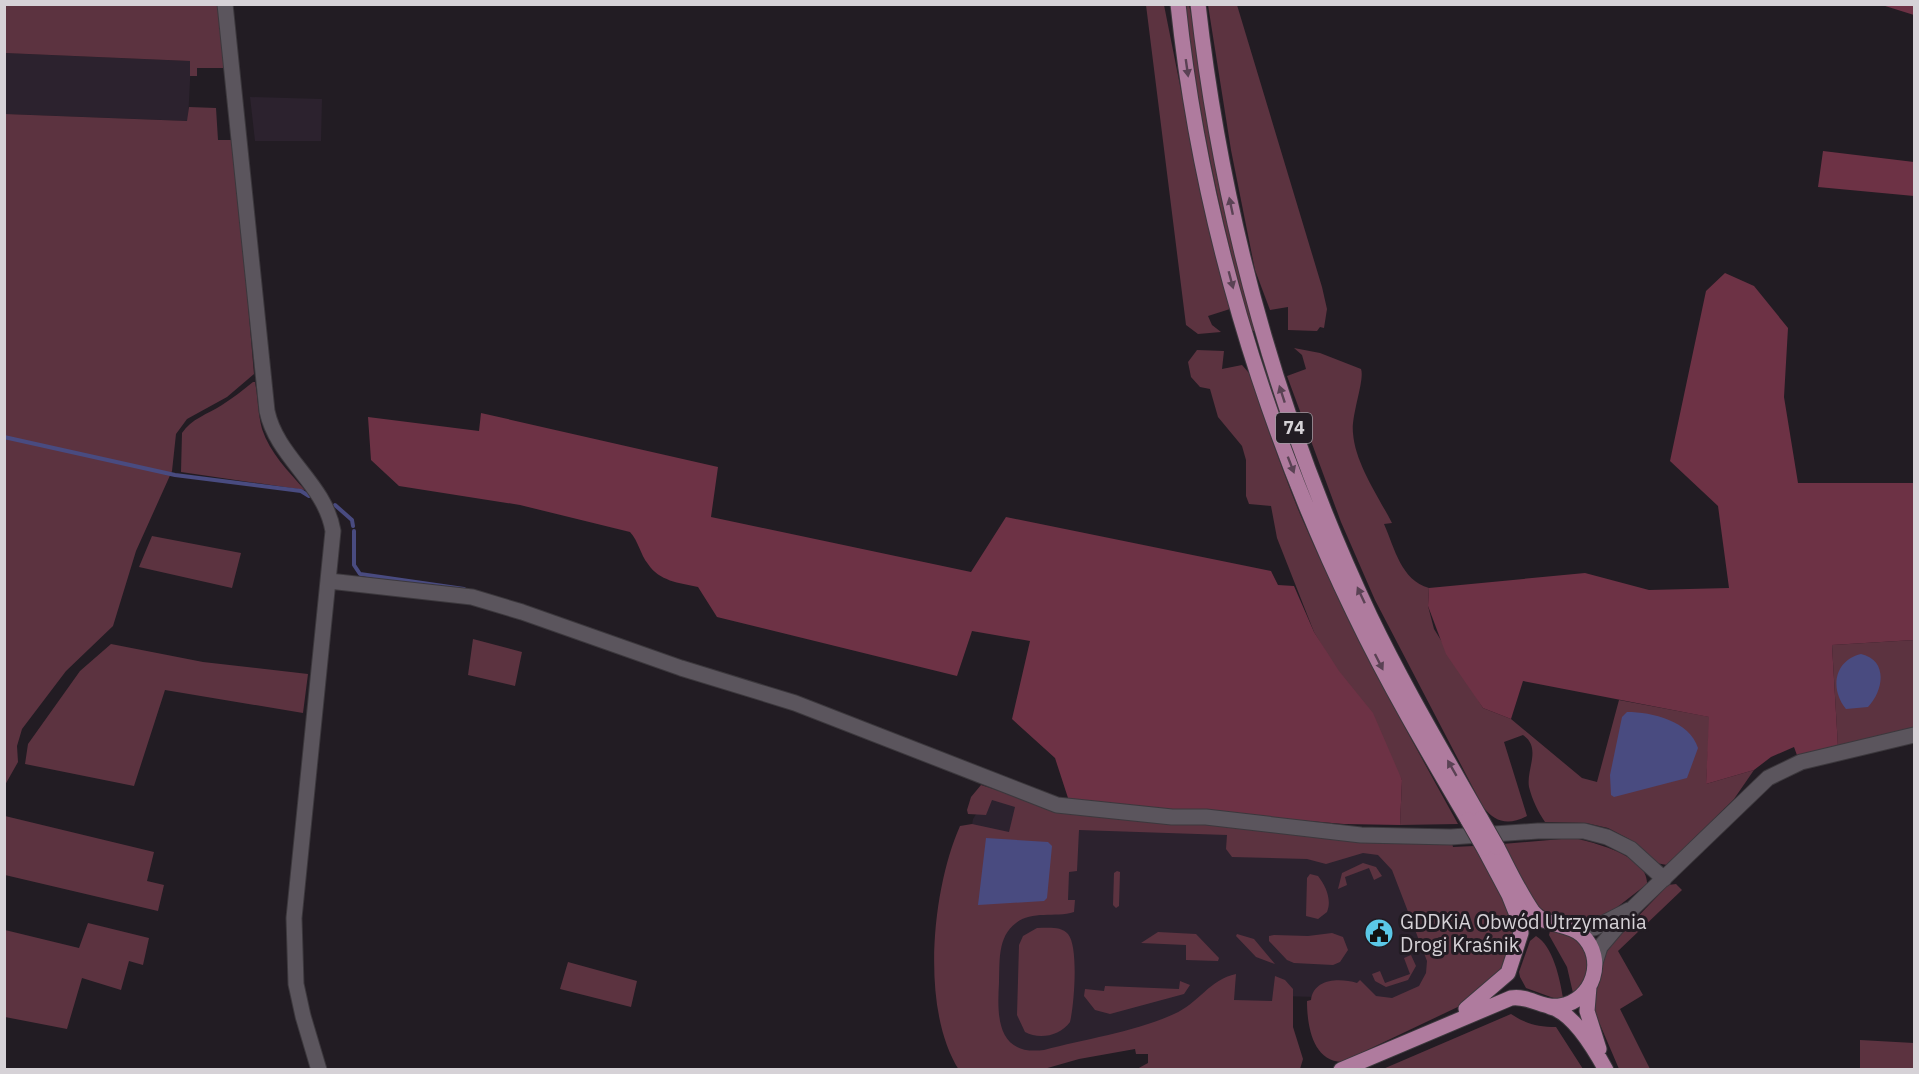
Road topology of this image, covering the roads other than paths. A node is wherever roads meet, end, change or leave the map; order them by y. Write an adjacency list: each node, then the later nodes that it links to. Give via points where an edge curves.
1 (225, 4): 4 (street, via 267,411 278,442 328,511 333,531)
2 (1178, 4): 6 (main road, 74, one-way to 6, via 1212,207 1236,303 1278,430 1354,613 1422,742)
3 (1198, 4): 6 (main road, 74, one-way to 3, via 1371,616 1318,495 1290,417 1233,216 1217,139)
4 (330, 581): 8 (street, via 472,597 522,612 795,703 1057,805 1361,835 1451,837 1584,831 1631,849); 20 (street, via 294,918 296,984)
5 (1914, 735): 8 (street, via 1782,769 1759,786)
6 (1474, 819): 7 (main road, 74, bridge)
7 (1490, 848): 10 (main road, 74, via 1533,912); 12 (main road, 74, via 1519,920)
8 (1664, 879): 9 (street)
9 (1634, 907): 11 (street, via 1594,928); 14 (street, via 1600,947)
10 (1556, 924): 11 (main road, 74); 12 (main road, via 1532,930)
11 (1572, 928): 14 (main road, via 1588,943)
12 (1518, 945): 13 (main road, 74)
13 (1513, 961): 16 (main road, via 1516,982); 18 (main road, via 1503,980)
14 (1595, 963): 15 (main road)
15 (1589, 987): 17 (main road, via 1573,1002); 19 (main road, via 1587,1011)
16 (1529, 999): 17 (main road); 18 (main road, via 1511,998)
17 (1550, 1007): 19 (main road, via 1574,1022)
18 (1446, 1023): 21 (main road)
19 (1605, 1068)
20 (319, 1070)
21 (1341, 1070)

